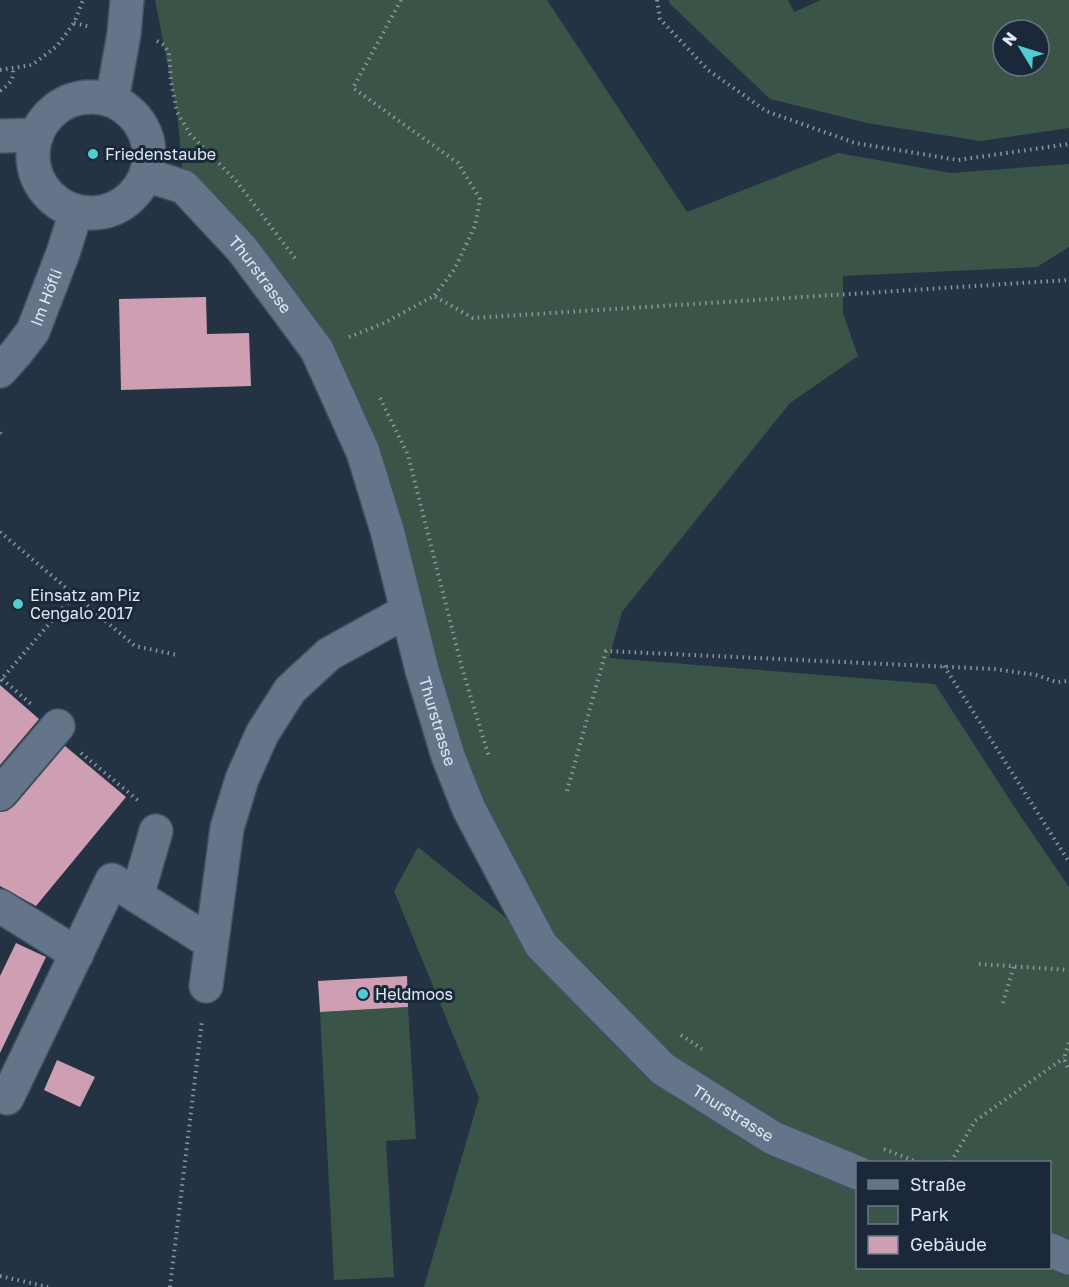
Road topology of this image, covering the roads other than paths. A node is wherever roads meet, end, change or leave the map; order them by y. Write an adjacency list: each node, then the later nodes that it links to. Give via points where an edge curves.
1 (127, 0): 2 (street)
2 (112, 100): 3 (street, via 76,99 59,106 45,119); 5 (street, via 140,123 148,140)
3 (37, 135): 4 (street); 6 (street, via 33,151 39,182 48,195)
4 (0, 136)
5 (146, 176): 6 (street, via 138,191 110,211); 8 (street, Thurstrasse, via 184,187 242,249 317,350 363,452)
6 (76, 212): 7 (street, Im Höfli, via 33,331)
7 (6, 352)
8 (407, 611): 14 (street, via 328,654 290,690 262,734 242,778 227,828); 18 (street, Thurstrasse, via 452,766 469,809 541,945 663,1070 773,1137)
9 (58, 726): 10 (street)
10 (0, 794)
11 (156, 831): 12 (street)
12 (137, 896): 14 (street, via 202,937); 15 (street, via 112,880)
13 (0, 906): 15 (street)
14 (212, 937): 16 (street)
15 (76, 954): 17 (street)
16 (206, 986)
17 (7, 1098)
18 (856, 1172)
19 (1051, 1250): 20 (street)
20 (1069, 1258)

